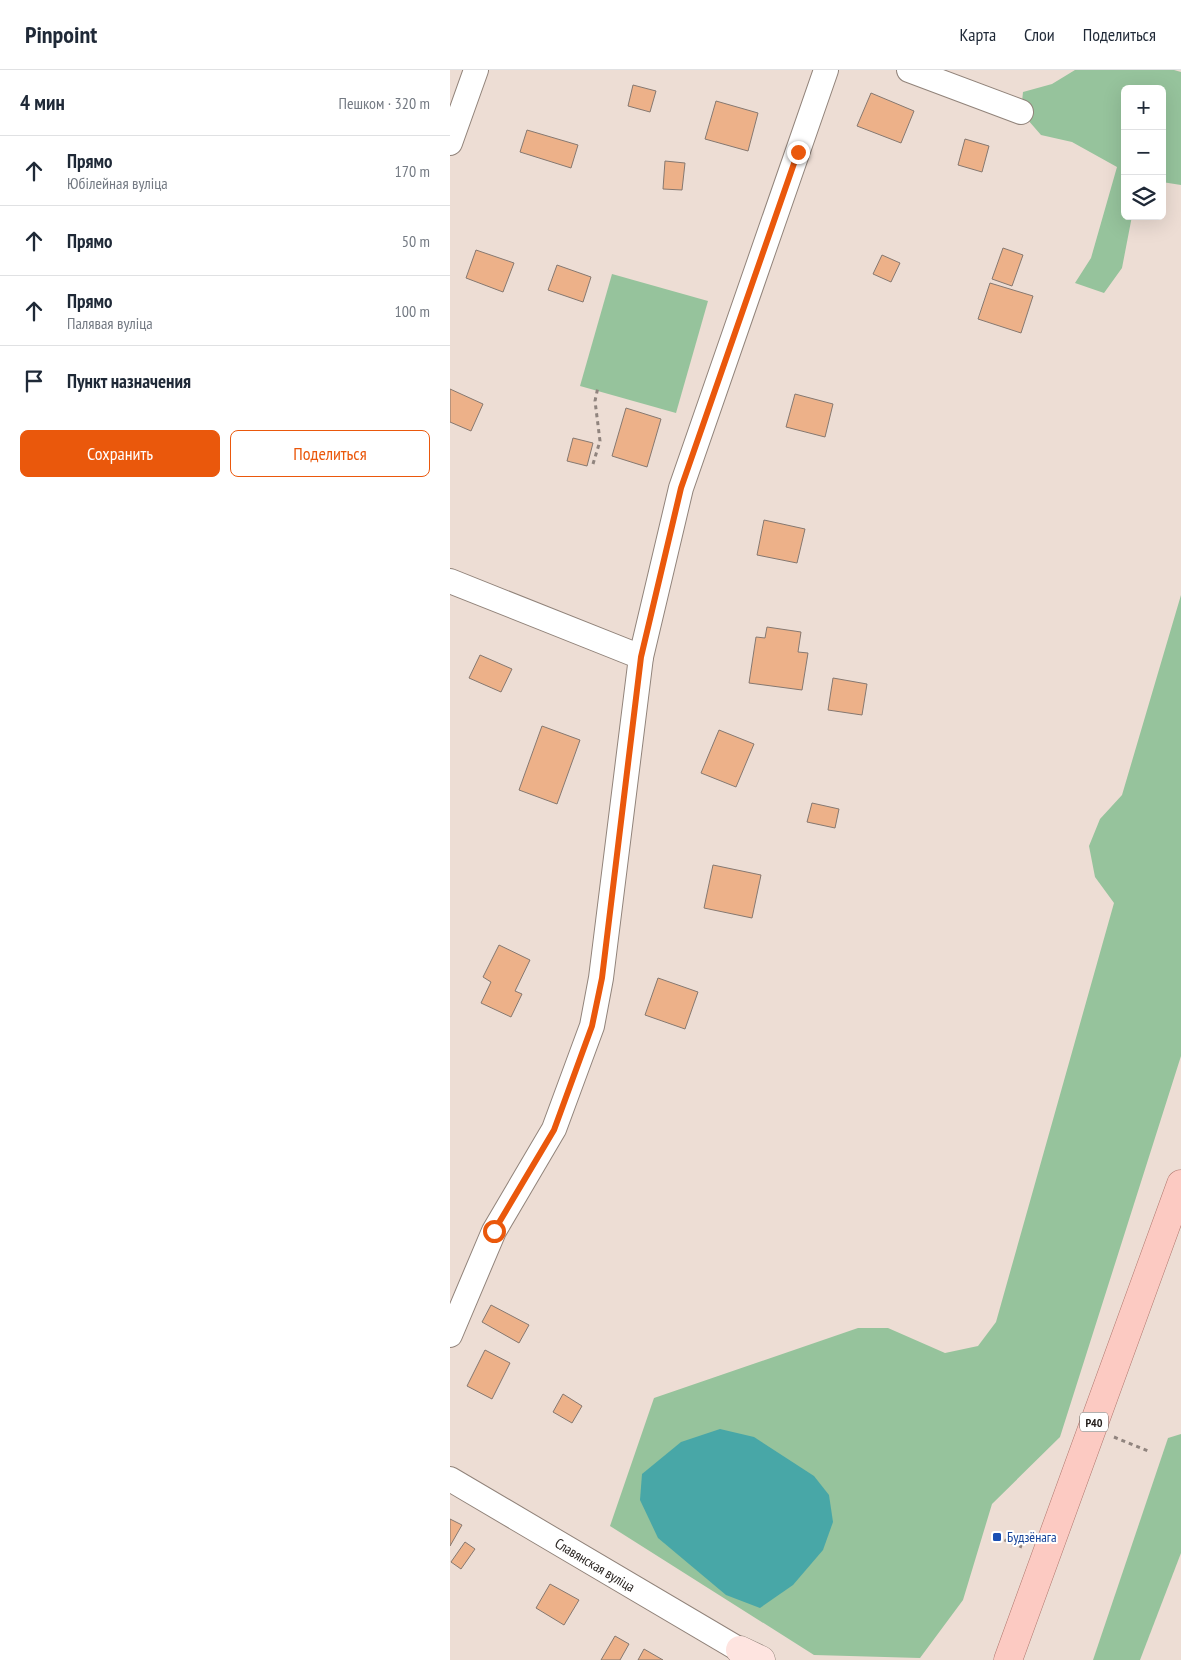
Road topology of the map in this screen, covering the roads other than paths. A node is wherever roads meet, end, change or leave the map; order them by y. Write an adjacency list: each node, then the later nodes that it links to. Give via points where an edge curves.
1 (476, 70): 5 (street)
2 (826, 70): 7 (street, via 681,488)
3 (909, 70): 4 (street)
4 (1021, 112)
5 (450, 143)
6 (450, 581): 7 (street)
7 (641, 657): 9 (street, via 602,978 592,1026 554,1130 494,1231)
8 (1181, 1184): 12 (main road, Р40)
9 (450, 1335)
10 (450, 1479): 11 (street, Славянская вуліца)
11 (750, 1655)
12 (1008, 1660)

